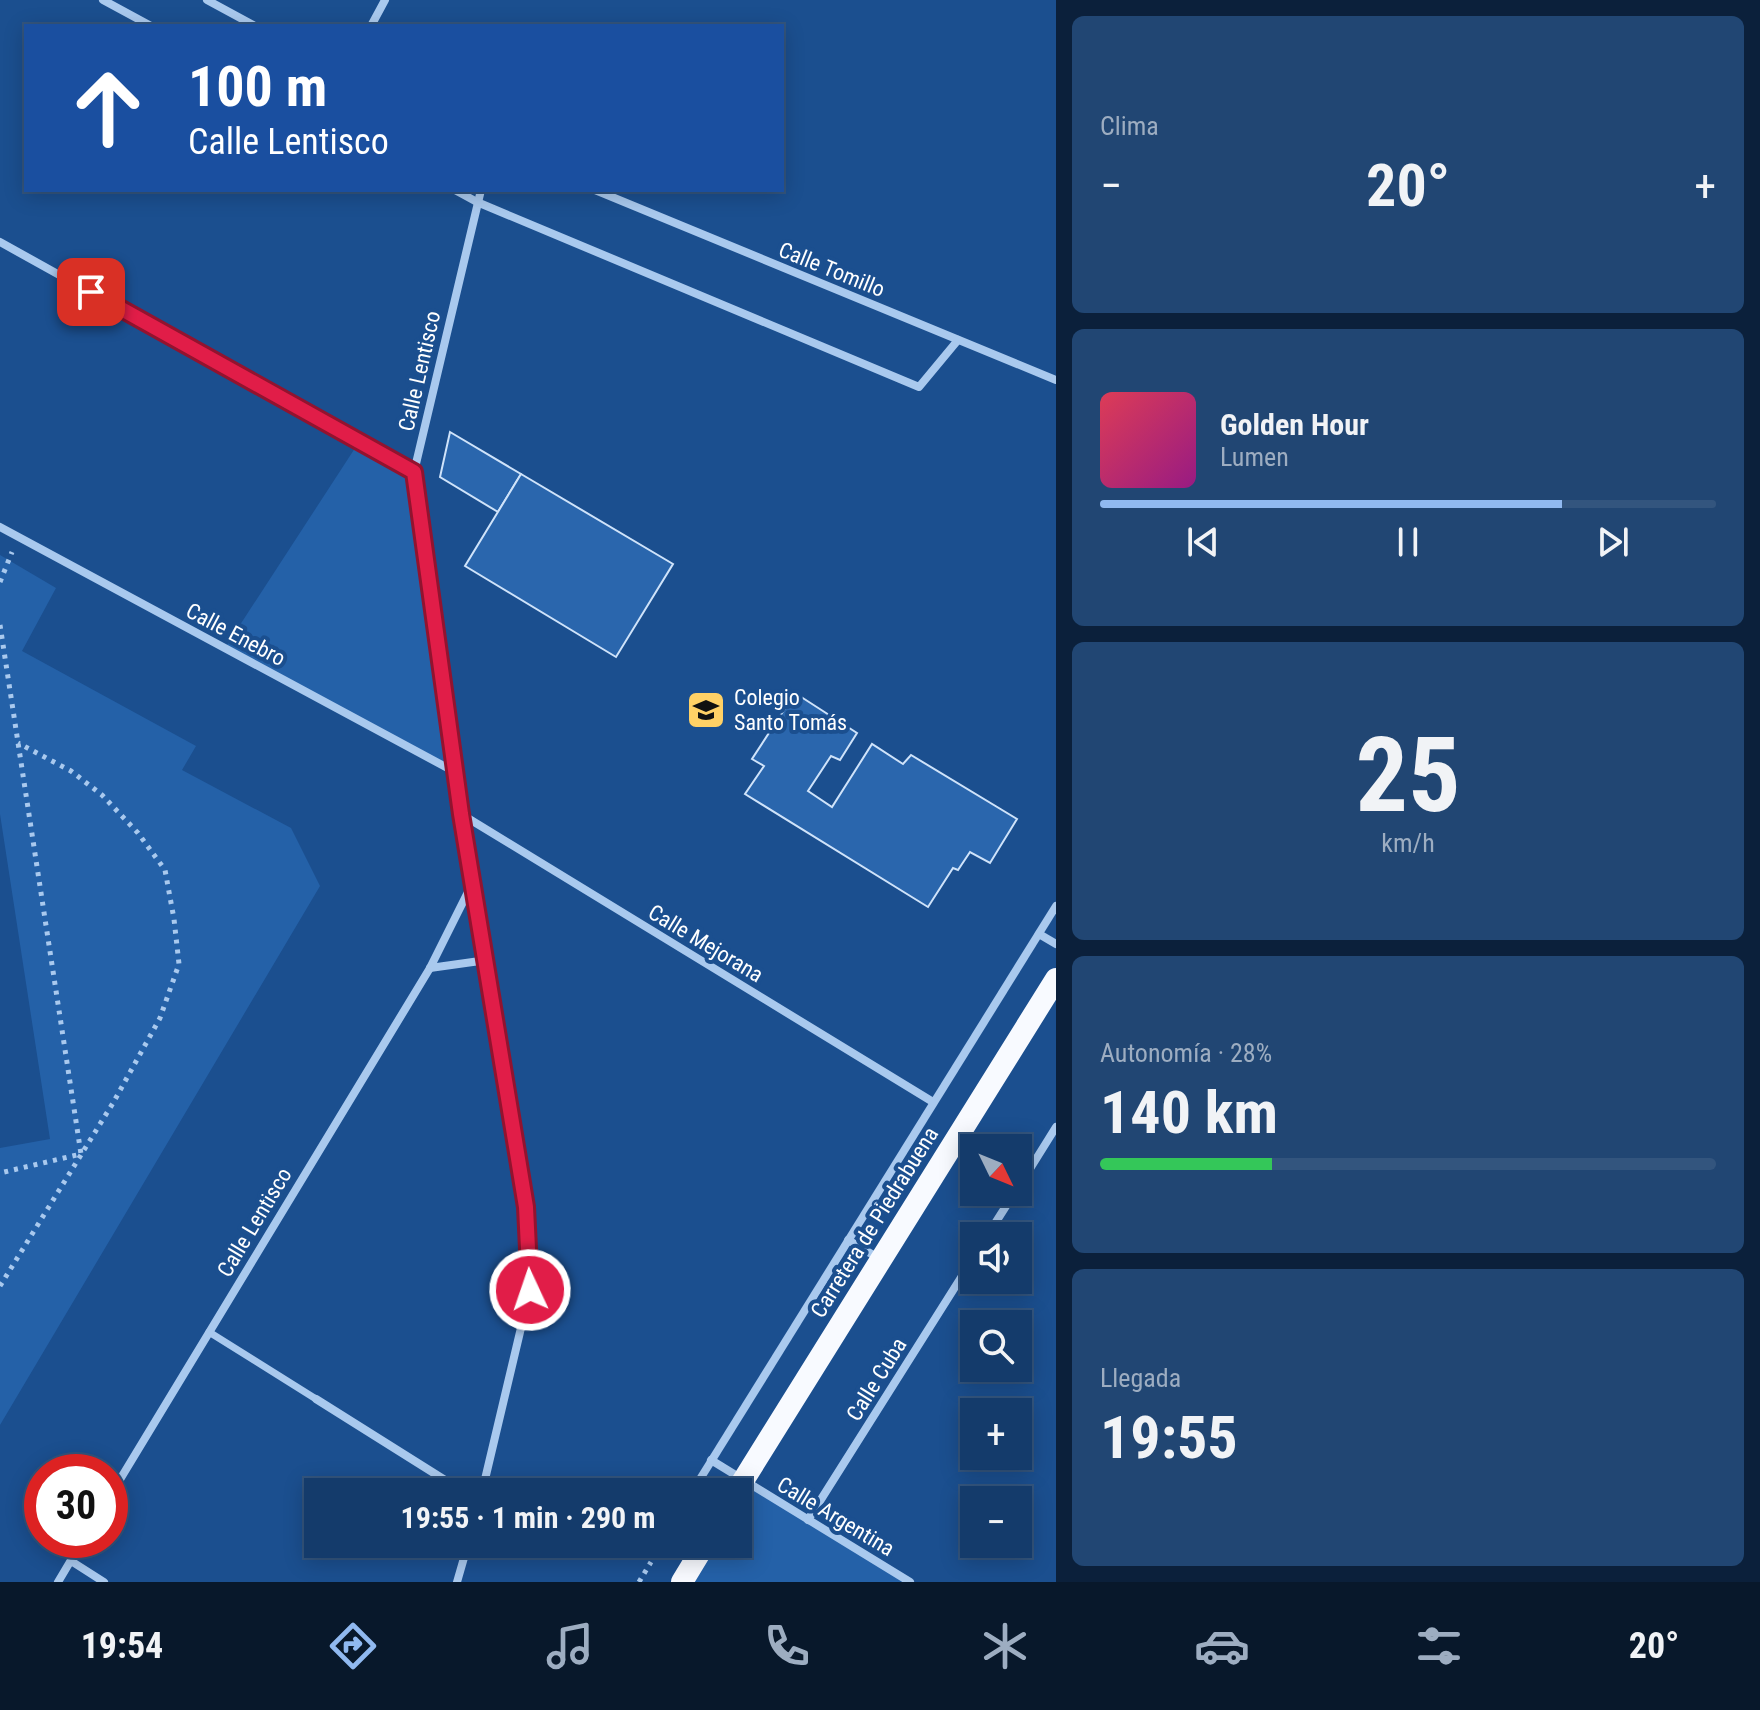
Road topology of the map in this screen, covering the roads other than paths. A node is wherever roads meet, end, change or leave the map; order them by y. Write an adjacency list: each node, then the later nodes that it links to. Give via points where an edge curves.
1 (103, 0): 4 (street)
2 (207, 0): 5 (street)
3 (385, 0): 6 (street)
4 (147, 24)
5 (251, 24)
6 (372, 24)
7 (459, 192): 10 (street)
8 (480, 192): 10 (street, Calle Lentisco)
9 (600, 192): 12 (street, Calle Tomillo)
10 (477, 202): 12 (street, via 919,387); 14 (street, Calle Lentisco)
11 (0, 242): 14 (street)
12 (958, 340): 13 (street, Calle Tomillo)
13 (1056, 380)
14 (414, 472): 16 (street, Calle Lentisco)
15 (0, 527): 16 (street, Calle Enebro)
16 (455, 772): 17 (street, Calle Lentisco)
17 (461, 814): 18 (street, Calle Lentisco); 25 (street, Calle Mejorana)
18 (473, 883): 22 (street); 23 (street, Calle Lentisco)
19 (1056, 906): 20 (street)
20 (1039, 934): 21 (street); 25 (street)
21 (1056, 944)
22 (487, 960): 23 (street); 36 (street, via 526,1207 530,1290)
23 (430, 968): 31 (street, Calle Lentisco)
24 (1056, 979): 29 (highway, Carretera de Piedrabuena)
25 (933, 1102): 28 (street)
26 (1056, 1127): 27 (street)
27 (1032, 1166)
28 (848, 1240): 29 (street); 33 (street)
29 (881, 1260): 39 (highway, Carretera de Piedrabuena)
30 (960, 1279): 41 (street, Calle Cuba)
31 (209, 1332): 32 (street); 34 (street, Calle Lentisco)
32 (316, 1399): 35 (street)
33 (711, 1460): 37 (street); 38 (street, Calle Argentina)
34 (128, 1466)
35 (442, 1478)
36 (485, 1478)
37 (700, 1478)
38 (731, 1478)
39 (745, 1478)
40 (752, 1492): 41 (street, Calle Argentina)
41 (808, 1520): 50 (street, Calle Argentina)
42 (73, 1558): 45 (street)
43 (464, 1558): 48 (street)
44 (697, 1558): 49 (highway)
45 (71, 1561): 46 (street); 47 (street)
46 (58, 1582)
47 (104, 1582)
48 (457, 1582)
49 (682, 1582)
50 (910, 1582)

